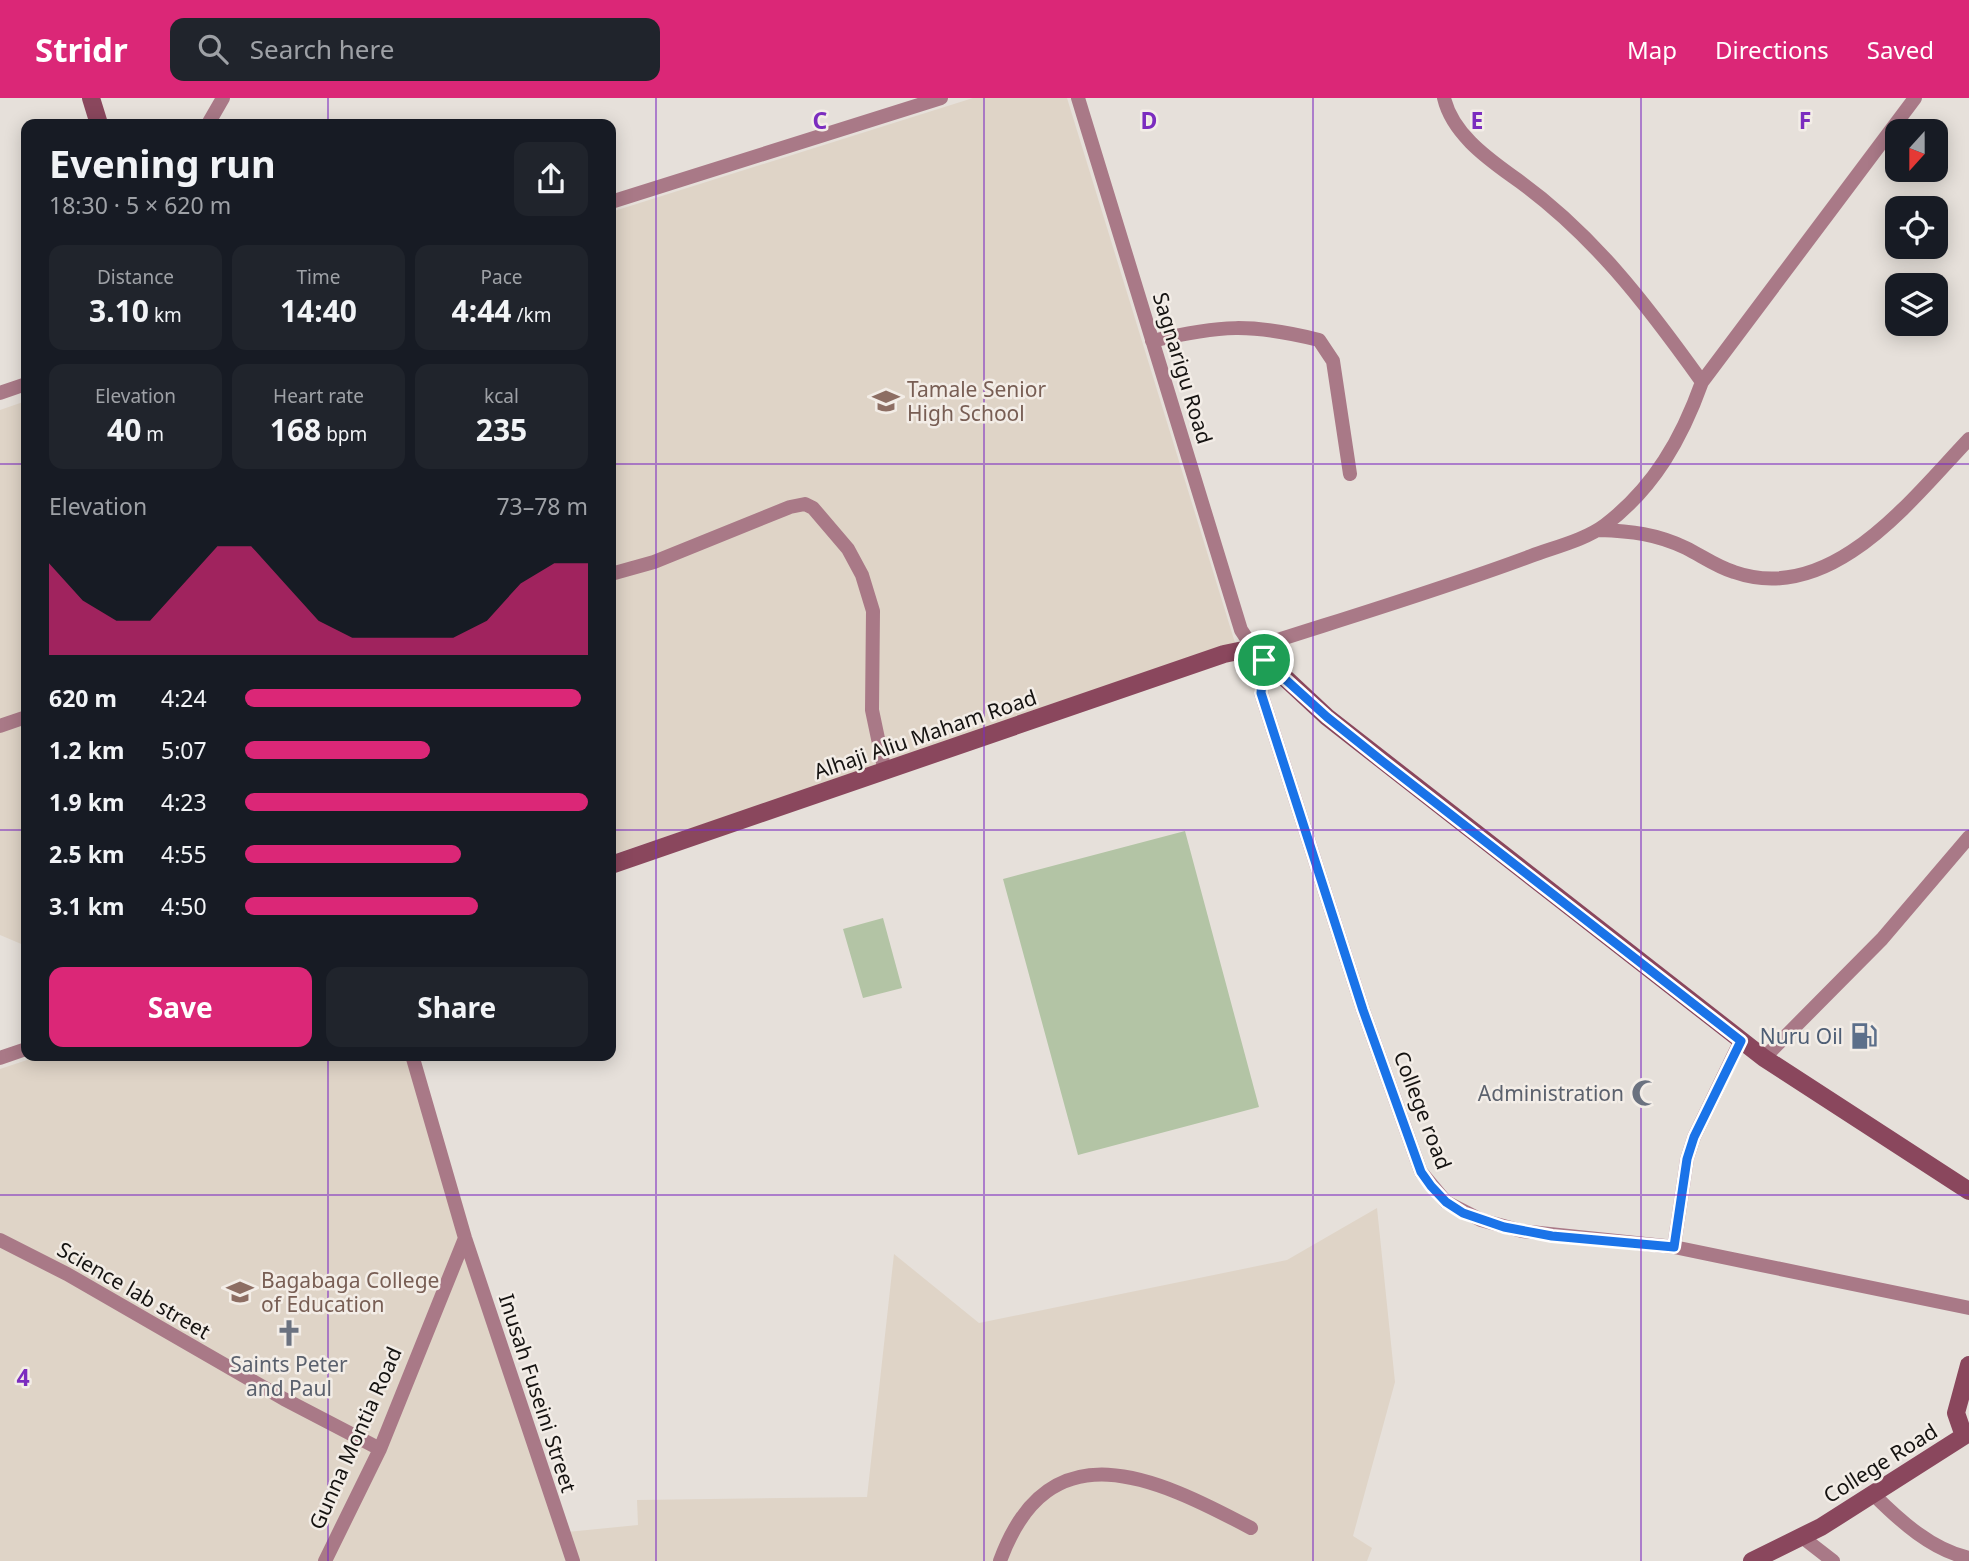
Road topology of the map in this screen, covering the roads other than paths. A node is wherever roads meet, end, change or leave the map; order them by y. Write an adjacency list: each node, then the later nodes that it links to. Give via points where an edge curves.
1 (91, 98): 7 (street)
2 (223, 98): 8 (street)
3 (941, 98): 9 (street)
4 (1078, 98): 10 (street, Sagnarigu Road)
5 (1444, 98): 11 (street, via 1449,117 1490,161 1556,209 1616,268)
6 (1914, 98): 11 (street)
7 (97, 119)
8 (211, 119)
9 (616, 200)
10 (1152, 341): 15 (street, via 1208,327 1269,328 1319,340 1334,361); 18 (street, Sagnarigu Road, via 1241,630)
11 (1702, 382): 16 (street, via 1670,455 1640,493)
12 (21, 386): 13 (street)
13 (0, 393)
14 (1969, 439): 16 (street, via 1850,554 1808,575 1749,577 1652,534)
15 (1350, 474)
16 (1599, 530): 18 (street)
17 (616, 573): 21 (street, via 790,507 805,504 813,508 848,549 873,611 872,710)
18 (1259, 654): 21 (street, Alhaji Aliu Maham Road, via 1224,654); 24 (street, via 1373,754); 32 (street, College road, via 1268,718 1421,1172 1446,1202 1504,1227)
19 (21, 719): 20 (street)
20 (0, 726)
21 (885, 772): 23 (street, Alhaji Aliu Maham Road)
22 (1969, 837): 27 (street, via 1882,939)
23 (616, 863)
24 (1741, 1041): 27 (street); 32 (street, via 1690,1148)
25 (21, 1051): 26 (street)
26 (0, 1058)
27 (1764, 1058): 29 (street)
28 (414, 1061): 30 (street)
29 (1969, 1191)
30 (465, 1238): 36 (street, Gunna Montia Road); 43 (street, Inusah Fuseini Street)
31 (0, 1240): 36 (street, Science lab street)
32 (1674, 1247): 33 (street, College road)
33 (1969, 1308)
34 (1969, 1365): 35 (street, College Road, via 1956,1413)
35 (1967, 1437): 37 (street, College Road)
36 (380, 1449): 42 (street, Gunna Montia Road)
37 (1874, 1494): 39 (street, College Road); 41 (street, via 1899,1520 1948,1551)
38 (1251, 1528): 44 (street, via 1178,1493 1145,1483 1099,1474 1071,1476 1044,1490 1024,1511)
39 (1802, 1537): 40 (street, College Road); 45 (street)
40 (1764, 1558)
41 (1969, 1558)
42 (325, 1561)
43 (573, 1561)
44 (1000, 1561)
45 (1833, 1561)

